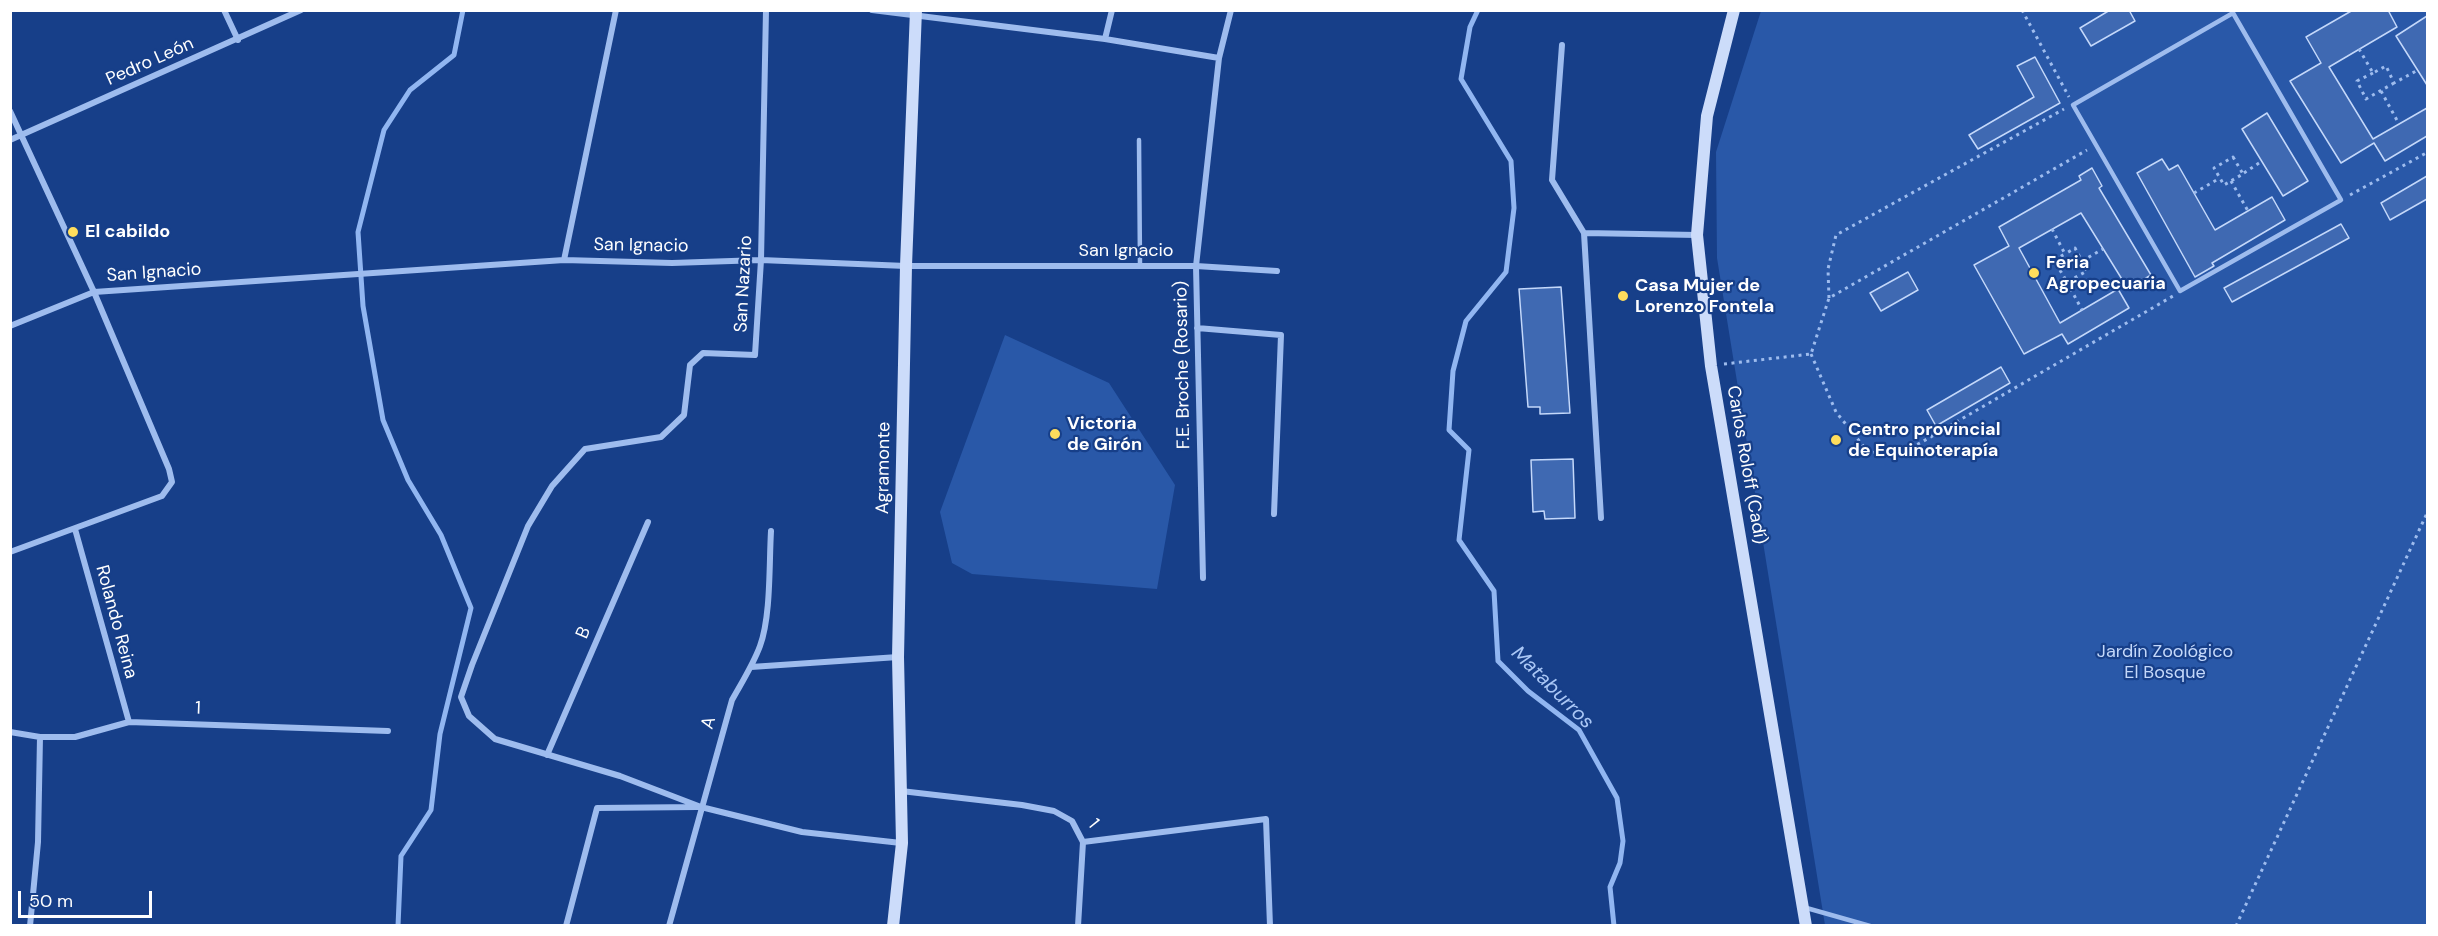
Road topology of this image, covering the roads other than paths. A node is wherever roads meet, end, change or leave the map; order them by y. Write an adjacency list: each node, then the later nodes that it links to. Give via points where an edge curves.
1 (224, 10): 12 (street)
2 (302, 10): 12 (street, Pedro León)
3 (616, 10): 21 (street)
4 (766, 10): 22 (street, San Nazario)
5 (872, 10): 10 (street)
6 (1112, 10): 11 (street)
7 (1231, 10): 14 (street, F.E. Broche (Rosario))
8 (1734, 10): 20 (street, Carlos Roloff (Cadí), via 1707,116)
9 (2232, 12): 9 (lane, via 2073,105 2180,291 2341,200)
10 (916, 14): 11 (street); 23 (street, Agramonte)
11 (1105, 39): 14 (street)
12 (238, 40): 16 (street, Pedro León)
13 (1562, 45): 19 (street, via 1552,180)
14 (1219, 58): 25 (street, F.E. Broche (Rosario))
15 (10, 111): 16 (street)
16 (22, 135): 17 (street, Pedro León); 27 (street)
17 (10, 140)
18 (1139, 140): 24 (lane)
19 (1584, 234): 20 (street); 31 (street)
20 (1697, 235): 48 (street, Carlos Roloff (Cadí), via 1711,366)
21 (564, 260): 22 (street, San Ignacio); 27 (street, San Ignacio)
22 (761, 260): 23 (street, San Ignacio); 43 (street, San Nazario, via 755,355 703,353 690,365 684,415 661,437 585,449 552,486 528,526 461,697 469,716 495,739)
23 (906, 266): 24 (street, San Ignacio); 37 (street, Agramonte)
24 (1140, 266): 25 (street, San Ignacio)
25 (1196, 266): 26 (street, San Ignacio); 29 (street, F.E. Broche (Rosario))
26 (1277, 271)
27 (94, 292): 28 (street, San Ignacio); 33 (street, via 172,482 162,496)
28 (10, 326)
29 (1197, 328): 30 (street, via 1281,335); 36 (street, F.E. Broche (Rosario))
30 (1274, 514)
31 (1601, 518)
32 (648, 522): 43 (street, B)
33 (75, 529): 35 (street); 39 (street, Rolando Reina)
34 (771, 531): 38 (street, A, via 765,614)
35 (10, 552)
36 (1203, 578)
37 (898, 657): 38 (street); 44 (street, Agramonte)
38 (751, 667): 45 (street, A, via 732,700)
39 (129, 722): 40 (street, 1); 42 (street, 1, via 75,737)
40 (387, 730)
41 (10, 732): 42 (street, 1)
42 (40, 737): 49 (street, via 38,842)
43 (547, 756): 45 (street, via 620,776)
44 (901, 790): 46 (street, 1, via 1054,811 1072,821); 47 (street, Agramonte)
45 (701, 807): 47 (street, via 802,832); 50 (street, via 597,808); 51 (street, A)
46 (1083, 842): 53 (street); 54 (street, 1, via 1266,819)
47 (902, 843): 52 (street, Agramonte)
48 (1803, 907): 55 (street, Carlos Roloff (Cadí)); 56 (lane)
49 (30, 926)
50 (566, 926)
51 (669, 926)
52 (893, 926)
53 (1078, 926)
54 (1270, 926)
55 (1806, 926)
56 (1870, 926)

